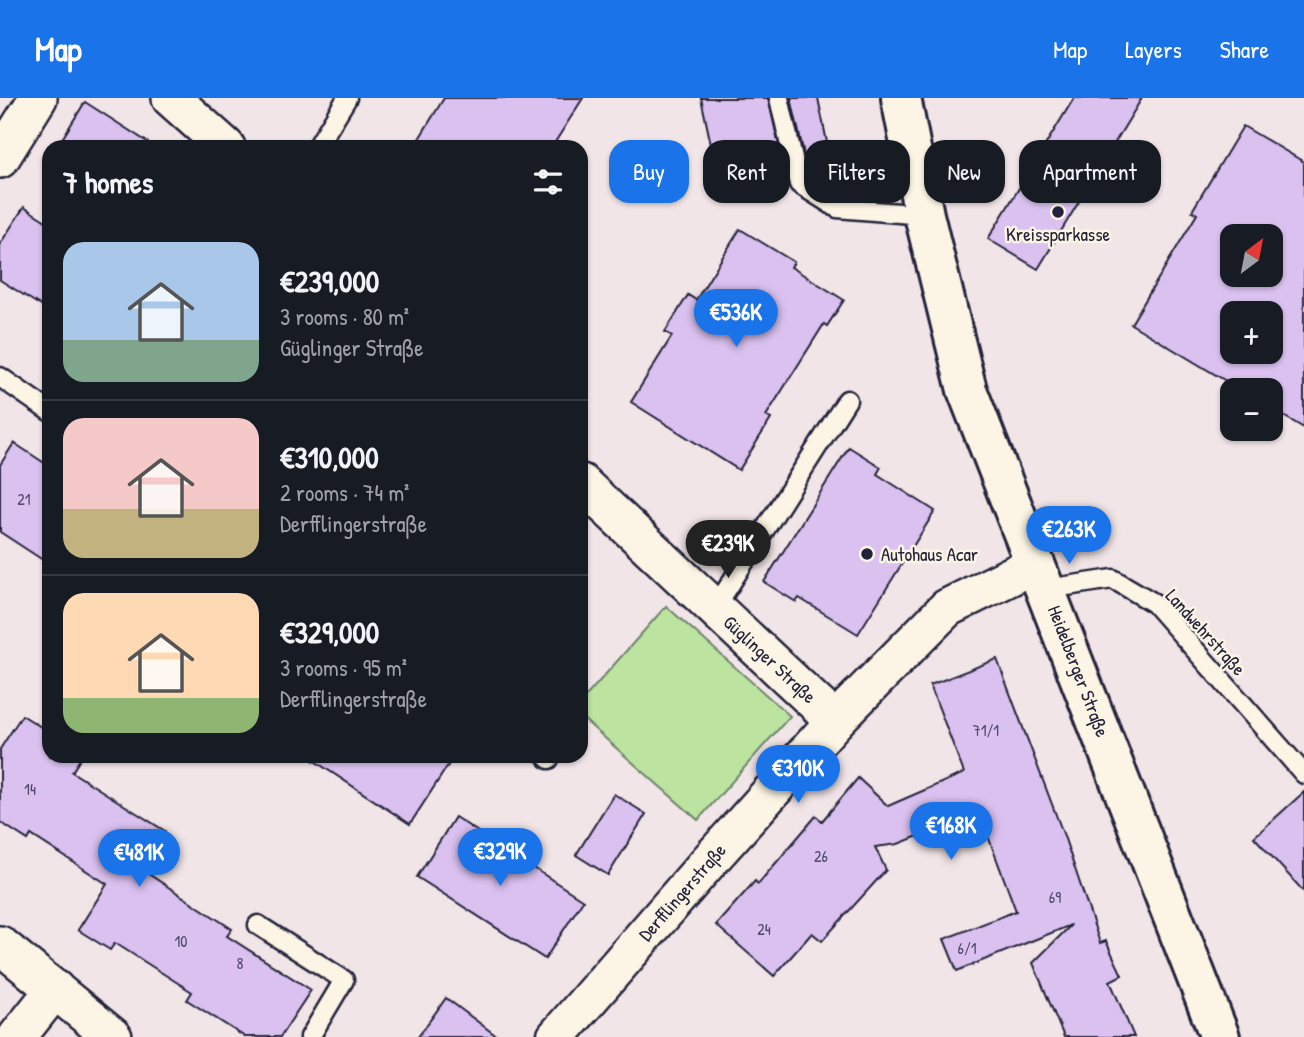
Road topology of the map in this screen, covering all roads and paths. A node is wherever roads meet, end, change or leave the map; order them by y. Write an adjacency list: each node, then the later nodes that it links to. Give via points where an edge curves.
1 (38, 98): 8 (street)
2 (171, 98): 6 (street)
3 (347, 98): 7 (lane)
4 (779, 98): 9 (lane, via 799,184 837,208)
5 (901, 98): 9 (main road, Heidelberger Straße)
6 (218, 140)
7 (321, 140)
8 (0, 159)
9 (924, 215): 14 (main road, Heidelberger Straße, via 967,390)
10 (0, 377): 12 (lane)
11 (847, 400): 15 (lane)
12 (42, 406)
13 (588, 490): 15 (street, Güglinger Straße)
14 (1041, 576): 16 (street, Derfflingerstraße, via 947,608); 17 (lane, Landwehrstraße, via 1113,579 1154,603); 21 (main road, Heidelberger Straße)
15 (715, 608): 16 (street, Güglinger Straße)
16 (835, 721): 25 (street, Derfflingerstraße)
17 (1304, 774)
18 (258, 925): 24 (lane, via 344,980)
19 (0, 945): 20 (street)
20 (55, 989): 22 (street); 23 (street)
21 (1219, 1036)
22 (17, 1037)
23 (113, 1037)
24 (310, 1037)
25 (556, 1037)

